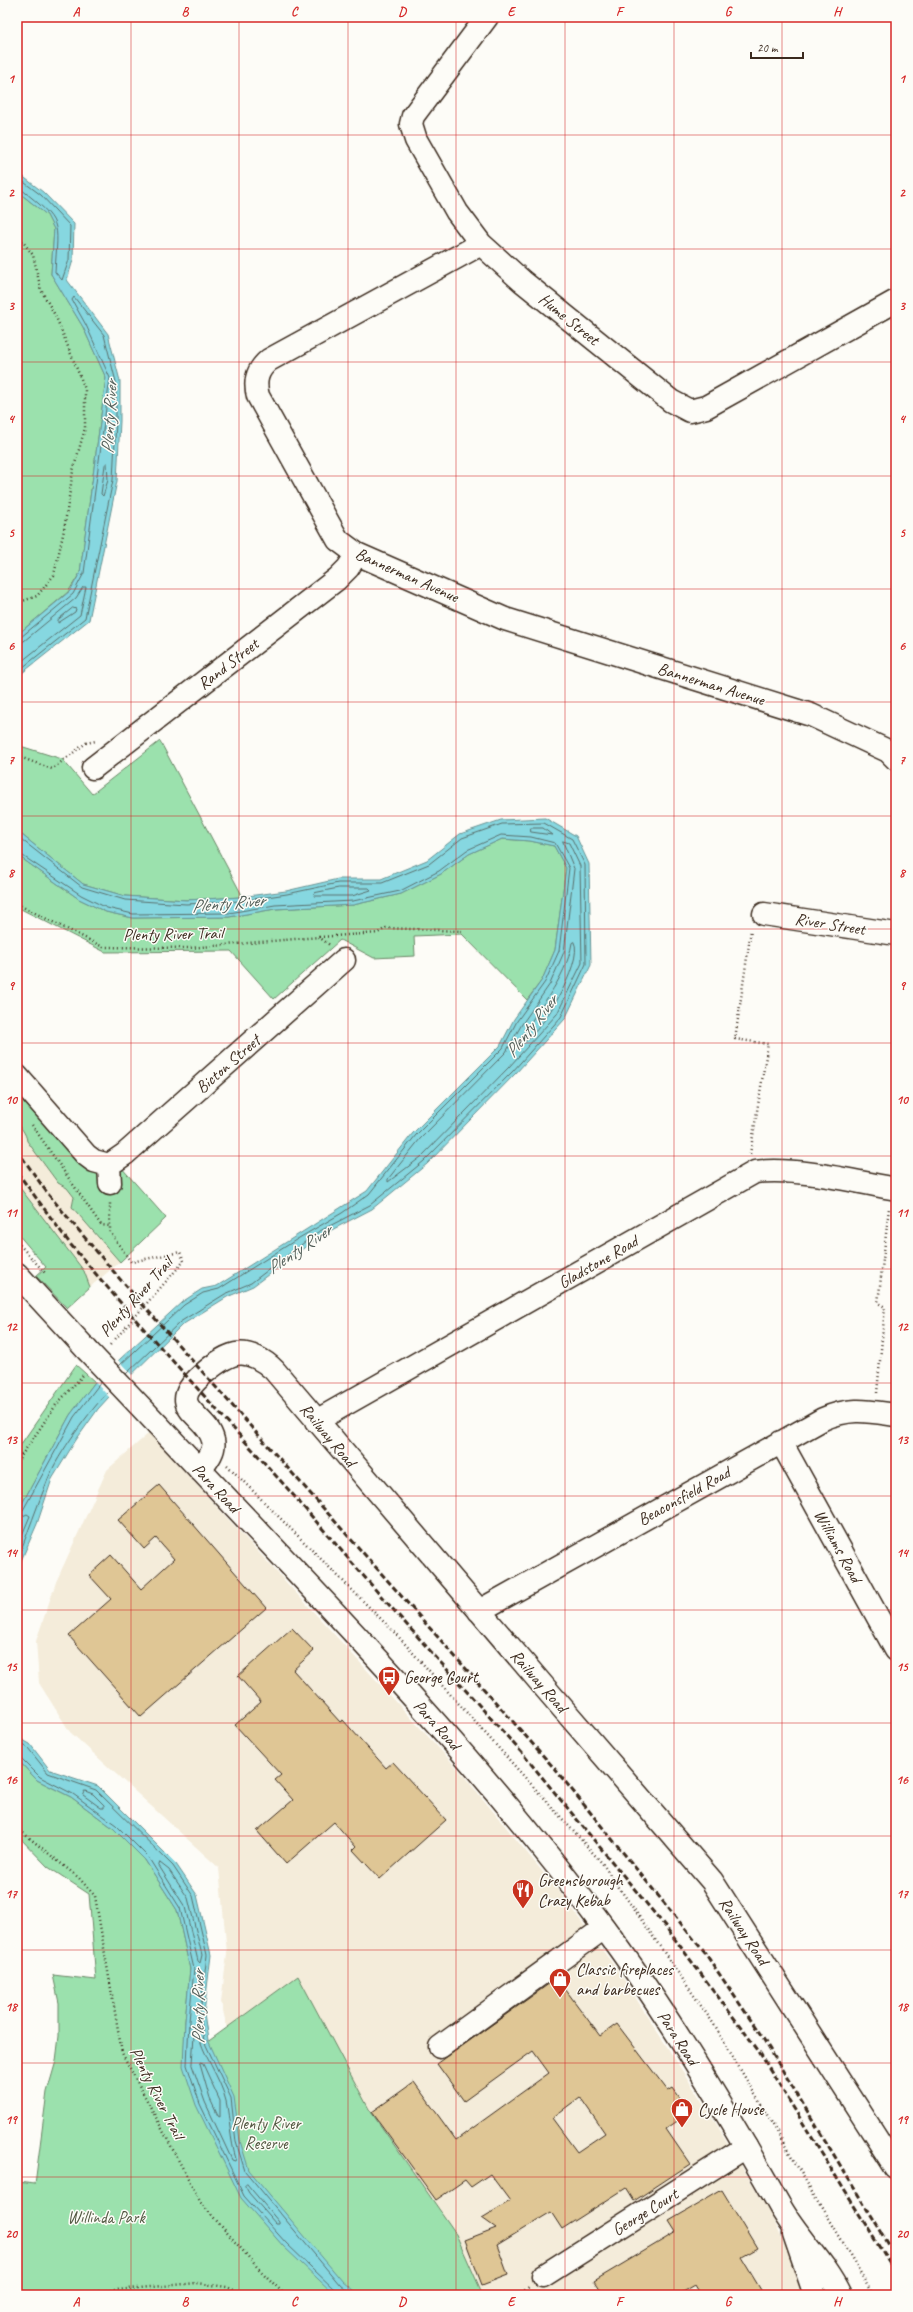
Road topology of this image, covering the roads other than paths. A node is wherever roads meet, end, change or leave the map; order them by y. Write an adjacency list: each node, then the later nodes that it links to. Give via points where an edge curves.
1 (487, 17): 2 (street, Hume Street, via 417,110 411,124 416,140 457,212)
2 (481, 244): 3 (street, Hume Street, via 522,281 671,401 690,411 706,407); 4 (street, Bannerman Avenue, via 269,360 259,371 256,383 258,396 338,540)
3 (896, 301)
4 (357, 554): 5 (street, Bannerman Avenue, via 517,623 811,715 888,751); 6 (street, Rand Street, via 337,579)
5 (896, 759)
6 (93, 768)
7 (761, 918): 8 (street, River Street)
8 (896, 934)
9 (338, 954): 10 (street, Bicton Street, via 126,1154 109,1174 86,1155)
10 (17, 1076)
11 (894, 1188): 14 (street, Gladstone Road, via 815,1175 777,1171 755,1172)
12 (17, 1274): 16 (street, Para Road, bridge)
13 (886, 1413): 15 (street, Beaconsfield Road, via 859,1409 837,1413)
14 (316, 1421): 16 (street, Railway Road, via 268,1365 245,1354 232,1354 211,1367 187,1392 190,1410 213,1440 213,1451); 17 (street, Railway Road)
15 (781, 1442): 17 (street, Beaconsfield Road); 18 (street, Williams Road)
16 (200, 1470): 19 (street, Para Road, via 473,1765)
17 (479, 1611): 22 (street, Railway Road, via 712,1881)
18 (896, 1650)
19 (604, 1928): 20 (street); 21 (street, Para Road, via 687,2052)
20 (440, 2047)
21 (746, 2147): 23 (street, Para Road); 24 (street, George Court)
22 (896, 2168)
23 (792, 2227): 25 (street, Para Road); 26 (street, Para Road, via 820,2259)
24 (543, 2276)
25 (815, 2295)
26 (841, 2295)

